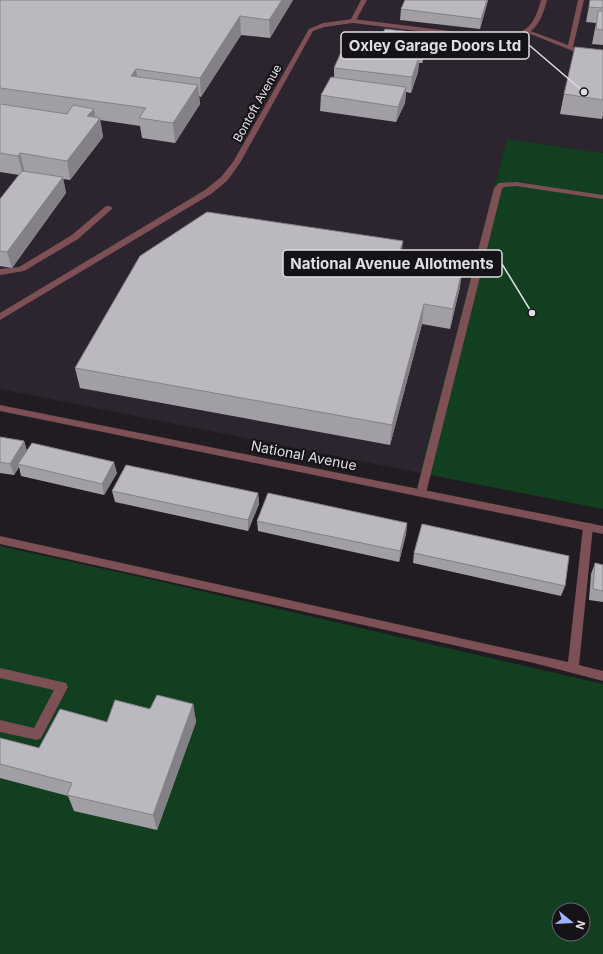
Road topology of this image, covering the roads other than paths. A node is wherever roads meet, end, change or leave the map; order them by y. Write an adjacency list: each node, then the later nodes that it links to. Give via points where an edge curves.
1 (364, 0): 4 (street)
2 (544, 0): 5 (street, via 537,22)
3 (581, 0): 6 (street)
4 (353, 21): 5 (street, Bontoft Avenue, via 490,38); 11 (street, Bontoft Avenue, via 323,25 311,30 236,163 224,179 208,192)
5 (526, 31): 6 (street)
6 (570, 48): 7 (street)
7 (603, 61)
8 (603, 197): 13 (street, via 516,184 502,185 498,188)
9 (109, 208): 10 (street, via 75,237 21,269)
10 (0, 272)
11 (0, 317)
12 (0, 408): 13 (street, National Avenue)
13 (421, 493): 14 (street, National Avenue)
14 (588, 527): 15 (street, National Avenue); 17 (street)
15 (603, 530)
16 (0, 540): 17 (street)
17 (573, 668): 19 (street)
18 (0, 673): 20 (street, via 62,687 37,734)
19 (603, 676)
20 (0, 726)

